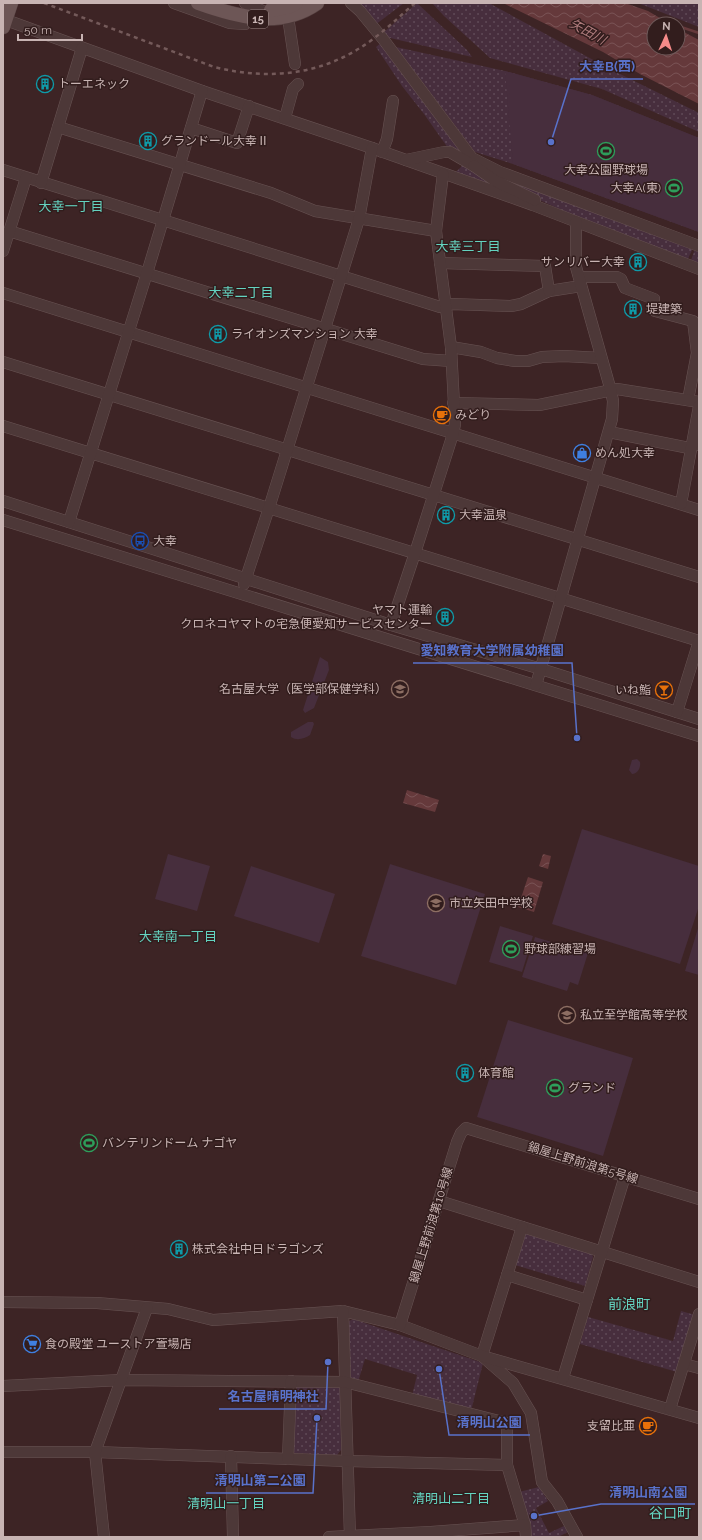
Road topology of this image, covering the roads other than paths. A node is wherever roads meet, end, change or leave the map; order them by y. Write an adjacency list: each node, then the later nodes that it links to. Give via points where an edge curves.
1 (11, 3): 12 (main road)
2 (174, 3): 11 (street, via 230,23 245,24)
3 (198, 3): 11 (main road, 15)
4 (214, 3): 9 (main road, 15, via 236,11)
5 (245, 3): 9 (street)
6 (296, 3): 9 (main road, 15)
7 (317, 3): 10 (main road, 15, via 301,13)
8 (351, 3): 24 (street, via 383,39)
9 (265, 12)
10 (288, 17): 11 (main road, 15); 14 (street)
11 (248, 18)
12 (4, 23): 13 (street)
13 (82, 48): 16 (street); 20 (street)
14 (295, 64)
15 (298, 84): 19 (street, via 293,89)
16 (202, 91): 18 (street); 21 (street)
17 (393, 101): 22 (street, via 387,139)
18 (249, 106): 19 (street); 21 (street, via 237,143)
19 (285, 118): 22 (street)
20 (58, 127): 25 (street); 29 (street)
21 (191, 128): 25 (street)
22 (377, 150): 23 (street); 30 (street)
23 (406, 160): 24 (street, via 450,152); 27 (street)
24 (473, 162): 32 (street, via 494,180); 35 (street)
25 (180, 166): 30 (street, via 271,193 315,211); 31 (street)
26 (3, 170): 28 (street)
27 (443, 174): 32 (street); 34 (street)
28 (26, 178): 29 (street); 33 (street)
29 (41, 183): 31 (street)
30 (359, 219): 34 (street); 40 (street)
31 (163, 221): 39 (street); 40 (street)
32 (576, 222): 38 (street); 41 (street, via 576,267)
33 (9, 231): 36 (street); 39 (street)
34 (436, 231): 37 (street)
35 (699, 246)
36 (3, 251)
37 (440, 263): 42 (street, via 545,266); 44 (street)
38 (699, 269)
39 (147, 274): 45 (street); 46 (street)
40 (341, 276): 44 (street, via 440,307); 45 (street)
41 (580, 282): 42 (street); 48 (street); 54 (street, via 617,277 624,288 654,299 652,308 656,311 693,321 697,353)
42 (549, 291): 44 (street, via 511,306)
43 (3, 294): 46 (street)
44 (445, 306): 47 (street)
45 (324, 329): 49 (street, via 423,359); 51 (street)
46 (128, 332): 51 (street); 53 (street)
47 (451, 347): 48 (street, via 515,361 550,357); 49 (street)
48 (601, 358): 52 (street)
49 (451, 361): 55 (street)
50 (3, 362): 53 (street)
51 (306, 388): 59 (street); 61 (street)
52 (611, 391): 54 (street, via 617,389); 55 (street, via 539,405); 58 (street, via 613,409)
53 (108, 394): 61 (street); 62 (street)
54 (694, 401)
55 (453, 403): 59 (street)
56 (699, 406): 60 (street)
57 (3, 426): 62 (street)
58 (609, 432): 60 (street, via 689,448); 63 (street)
59 (453, 434): 63 (street); 64 (street)
60 (696, 445): 66 (street)
61 (287, 450): 64 (street); 67 (street)
62 (90, 453): 67 (street); 70 (street)
63 (596, 477): 66 (street); 71 (street)
64 (434, 495): 71 (street); 72 (street)
65 (3, 502): 70 (street)
66 (681, 504): 68 (street)
67 (269, 508): 72 (street); 74 (street)
68 (699, 510)
69 (3, 520): 75 (street)
70 (69, 522): 74 (street)
71 (578, 540): 73 (street); 76 (street)
72 (415, 553): 76 (street); 77 (street)
73 (699, 577)
74 (246, 578): 75 (street); 77 (street)
75 (241, 594): 80 (street)
76 (561, 599): 78 (street); 79 (street)
77 (391, 625): 79 (street)
78 (699, 641): 81 (street)
79 (541, 669): 80 (street); 81 (street)
80 (536, 686): 83 (street)
81 (677, 712): 82 (street)
82 (699, 719)
83 (699, 736)
84 (466, 1128): 85 (street, 鍋屋上野前浪第5号線); 87 (street, 鍋屋上野前浪第10号線, via 457,1142)
85 (625, 1176): 86 (street, 鍋屋上野前浪第5号線); 89 (street)
86 (699, 1199)
87 (439, 1201): 88 (street); 97 (street, 鍋屋上野前浪第10号線)
88 (522, 1227): 89 (street); 90 (street)
89 (602, 1252): 91 (street); 92 (street)
90 (507, 1275): 92 (street); 98 (street)
91 (699, 1282)
92 (587, 1300): 101 (street)
93 (3, 1302): 94 (street, via 97,1303)
94 (147, 1308): 95 (street, via 213,1320); 102 (street)
95 (343, 1311): 97 (street); 104 (street)
96 (698, 1318): 99 (street)
97 (400, 1325): 98 (street)
98 (482, 1356): 101 (street); 121 (street, via 513,1383 531,1412 542,1482 557,1501)
99 (684, 1364): 100 (street); 106 (street)
100 (699, 1368)
101 (563, 1378): 106 (street)
102 (121, 1380): 103 (street); 105 (street); 109 (street)
103 (291, 1381): 104 (street); 111 (street)
104 (345, 1382): 112 (street); 113 (street, via 507,1423)
105 (3, 1386)
106 (670, 1409): 107 (street)
107 (699, 1418)
108 (3, 1452): 109 (street)
109 (95, 1452): 110 (street); 117 (street)
110 (231, 1456): 111 (street); 118 (street)
111 (288, 1459): 112 (street)
112 (348, 1461): 113 (street); 116 (street)
113 (508, 1465): 114 (street)
114 (525, 1525): 115 (street); 120 (street)
115 (432, 1534): 116 (street)
116 (350, 1536): 119 (street)
117 (104, 1537)
118 (233, 1537)
119 (329, 1537)
120 (526, 1537)
121 (577, 1537)

